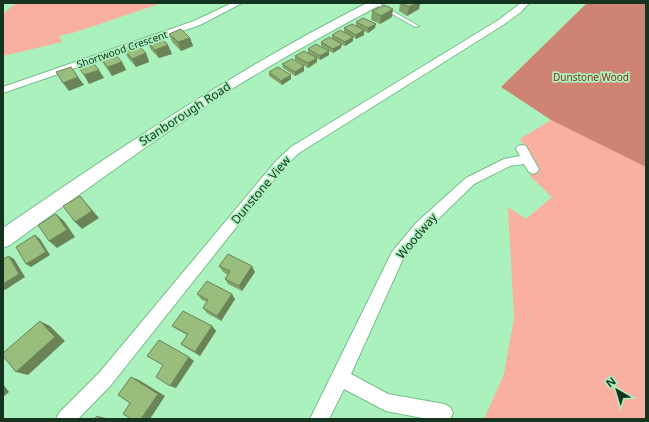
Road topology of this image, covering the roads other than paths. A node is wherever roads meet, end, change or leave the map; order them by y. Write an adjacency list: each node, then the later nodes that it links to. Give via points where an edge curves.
1 (238, 3): 5 (street, Shortwood Crescent, via 198,23)
2 (375, 3): 4 (lane); 7 (street, Stanborough Road, via 312,36 209,98)
3 (525, 3): 10 (street, Dunstone View, via 500,23 295,150 280,164 105,379)
4 (417, 26)
5 (3, 90)
6 (527, 159): 8 (street, Woodway, via 508,162 470,181 422,227 397,258)
7 (3, 239)
8 (340, 378): 9 (street, via 386,402); 11 (street, Woodway)
9 (444, 413)
10 (65, 419)
11 (319, 419)

